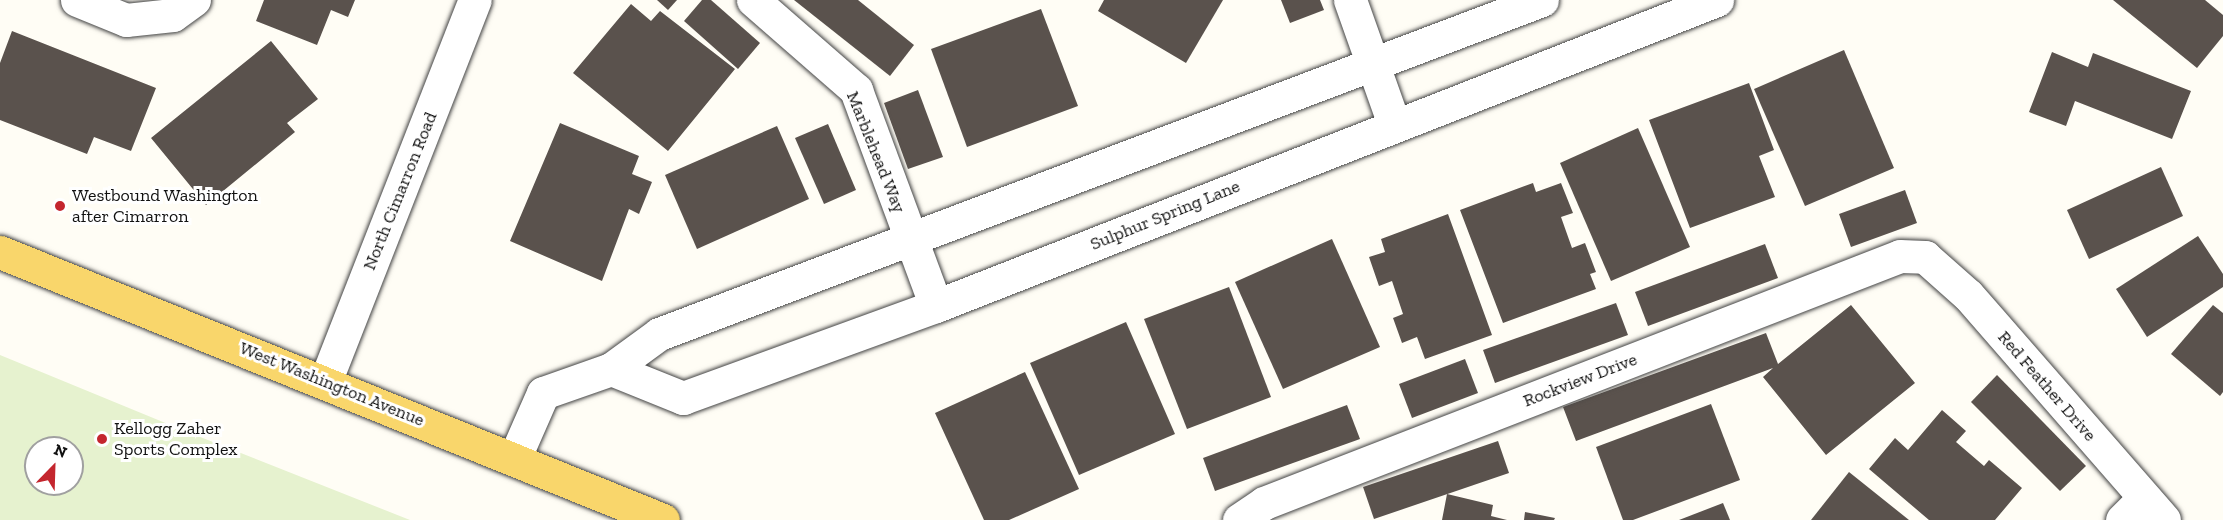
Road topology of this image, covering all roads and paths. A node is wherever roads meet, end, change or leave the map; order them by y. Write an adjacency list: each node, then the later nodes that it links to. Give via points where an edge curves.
1 (77, 0): 7 (street, via 126,20)
2 (475, 0): 15 (street, North Cimarron Road)
3 (753, 0): 10 (street, Marblehead Way, via 856,90)
4 (1350, 0): 8 (street)
5 (1542, 0): 8 (street)
6 (1718, 0): 9 (street, Sulphur Spring Lane)
7 (184, 8)
8 (1373, 66): 9 (street); 10 (street)
9 (1394, 124): 13 (street, Sulphur Spring Lane)
10 (910, 238): 13 (street, Marblehead Way); 14 (street, via 659,334)
11 (0, 252): 15 (main road, West Washington Avenue)
12 (1925, 257): 17 (street, Red Feather Drive, via 1968,295); 19 (street, Rockview Drive, via 1900,256 1264,503)
13 (936, 306): 14 (street, Sulphur Spring Lane, via 683,398)
14 (611, 369): 16 (street, via 543,393)
15 (325, 382): 16 (main road, West Washington Avenue)
16 (514, 459): 18 (main road, West Washington Avenue)
17 (2143, 513)
18 (663, 520)
19 (1239, 520)

